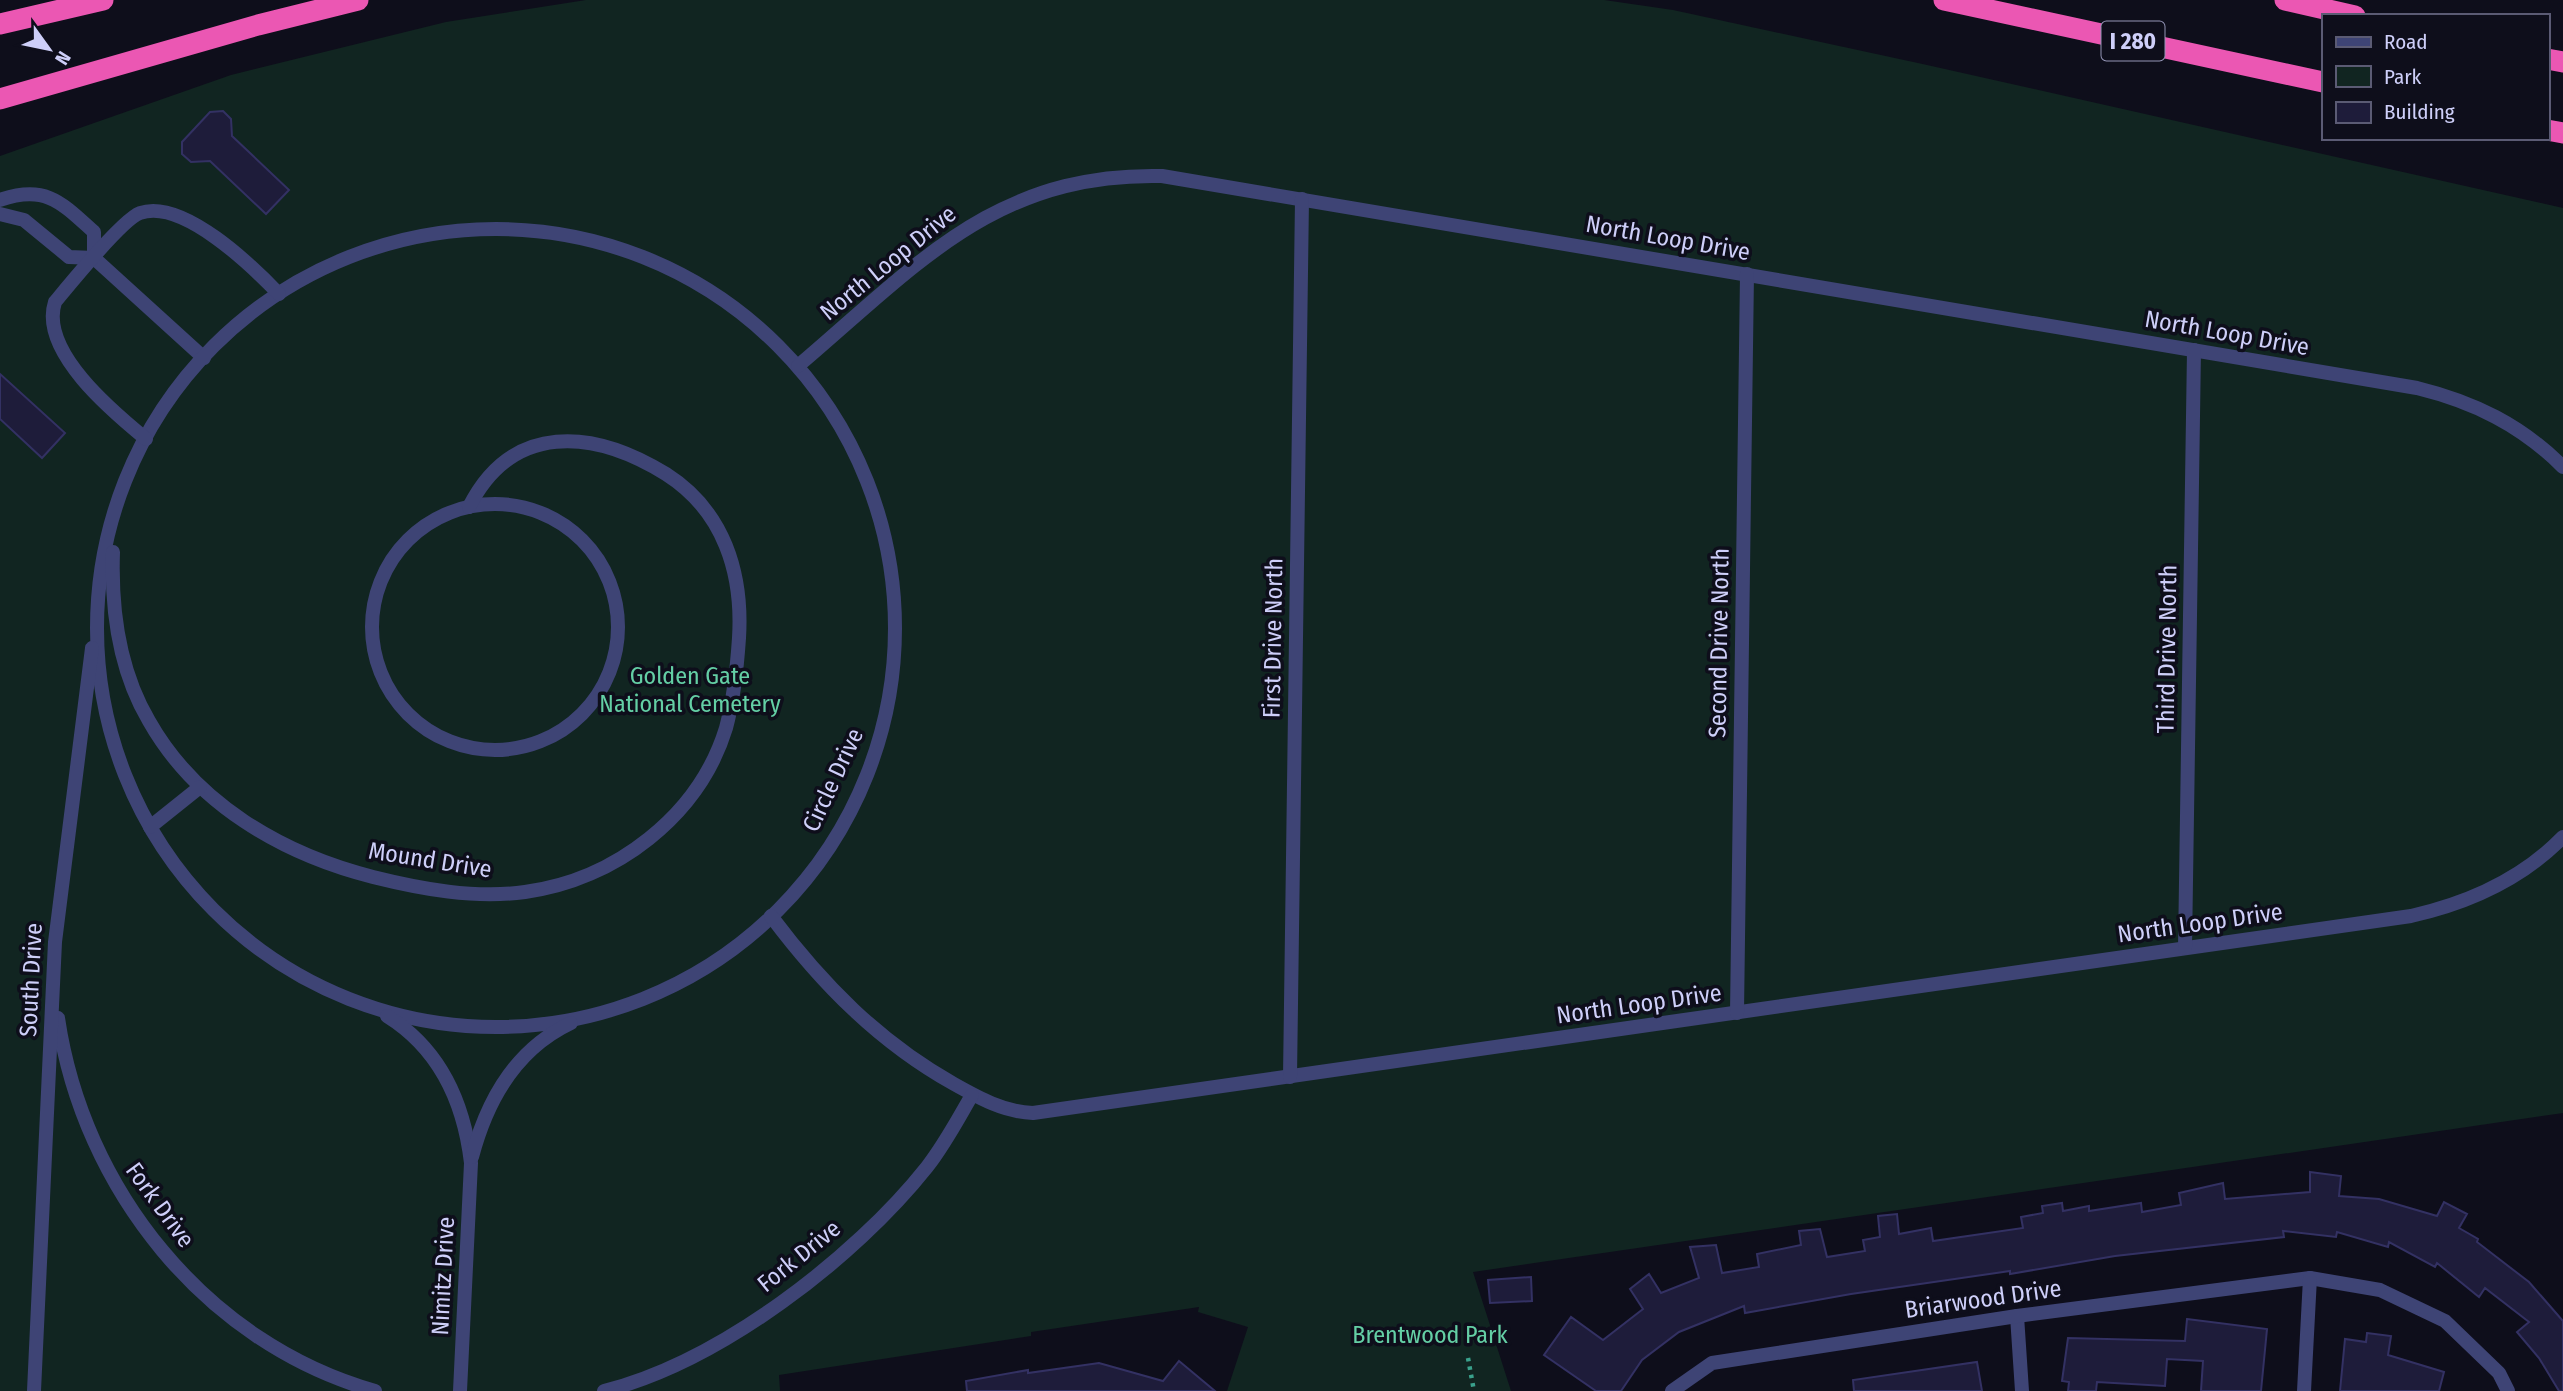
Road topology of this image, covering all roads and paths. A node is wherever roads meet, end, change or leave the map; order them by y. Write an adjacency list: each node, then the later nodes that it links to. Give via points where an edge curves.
1 (103, 0): 6 (highway)
2 (358, 0): 8 (highway)
3 (1944, 0): 7 (highway, I 280)
4 (2285, 0): 5 (highway)
5 (2346, 14)
6 (0, 24)
7 (2322, 82)
8 (0, 99)
9 (1301, 199): 13 (street, North Loop Drive); 17 (street, North Loop Drive, via 1203,181 1142,176 1078,182 1035,194 954,235); 32 (street, First Drive North)
10 (0, 200): 12 (street, via 34,193 55,199 94,232)
11 (0, 214): 12 (street, via 24,220 69,257)
12 (94, 258): 14 (street, via 134,216 158,212 228,245); 16 (street); 18 (street, via 55,302 54,329 89,387)
13 (1747, 274): 15 (street, North Loop Drive); 30 (street, Second Drive North)
14 (279, 294): 16 (street, Circle Drive); 17 (street, Circle Drive, via 332,265 396,242 456,231 540,231 631,252 690,278 746,315)
15 (2194, 350): 19 (street, North Loop Drive, via 2441,394 2512,425); 28 (street, Third Drive North)
16 (204, 358): 18 (street, Circle Drive, via 171,398)
17 (798, 366): 26 (street, Circle Drive, via 838,421 872,493 892,570 894,645 884,722 851,807 814,868)
18 (146, 439): 21 (street, Circle Drive)
19 (2563, 467)
20 (469, 507): 20 (street, via 517,506 562,523 596,555 616,599 617,647 600,692 568,727 524,748 474,749 430,733 395,699 375,656 374,607 391,562 425,526); 23 (street, Mound Drive, via 504,460 531,445 562,440 648,464 686,489 710,516 729,548 738,583 736,676 718,748 673,816 627,855 589,875 536,890 479,894 388,880 314,858 248,824)
21 (115, 513): 22 (street, Circle Drive); 23 (street, Mound Drive, via 114,603 125,667 153,728)
22 (102, 574): 24 (street, Circle Drive, via 98,637 107,713 124,771); 27 (street, South Drive)
23 (200, 787): 24 (street)
24 (150, 827): 29 (street, Circle Drive, via 184,877 243,937 288,969)
25 (2563, 837): 28 (street, North Loop Drive, via 2517,875 2453,905 2411,916)
26 (771, 916): 31 (street, Circle Drive, via 698,971 650,995); 33 (street, North Loop Drive, via 811,968 857,1016 917,1062)
27 (55, 942): 38 (street, South Drive); 39 (street, Fork Drive, via 57,1016 71,1084 96,1149 135,1216 180,1270 234,1318 313,1366)
28 (2185, 948): 30 (street, North Loop Drive)
29 (362, 1004): 31 (street, Circle Drive, via 421,1020 484,1027 543,1024); 34 (street, Nimitz Drive, via 398,1023 435,1058 458,1105)
30 (1737, 1013): 32 (street, North Loop Drive)
31 (595, 1014): 34 (street, Nimitz Drive, via 548,1035 519,1060 490,1106)
32 (1290, 1077): 33 (street, North Loop Drive, via 1033,1113 1011,1111)
33 (972, 1094): 41 (street, Fork Drive, via 914,1183 813,1276 697,1357)
34 (471, 1163): 40 (street, Nimitz Drive)
35 (2310, 1278): 36 (street, Briarwood Drive); 45 (street); 46 (street, Briarwood Drive, via 2380,1290 2445,1321 2499,1373)
36 (2017, 1316): 43 (street, Briarwood Drive, via 1712,1363); 44 (street)
37 (1468, 1358): 42 (path)
38 (34, 1391)
39 (374, 1391)
40 (460, 1391)
41 (604, 1391)
42 (1474, 1391)
43 (1672, 1391)
44 (2022, 1391)
45 (2304, 1391)
46 (2508, 1391)

